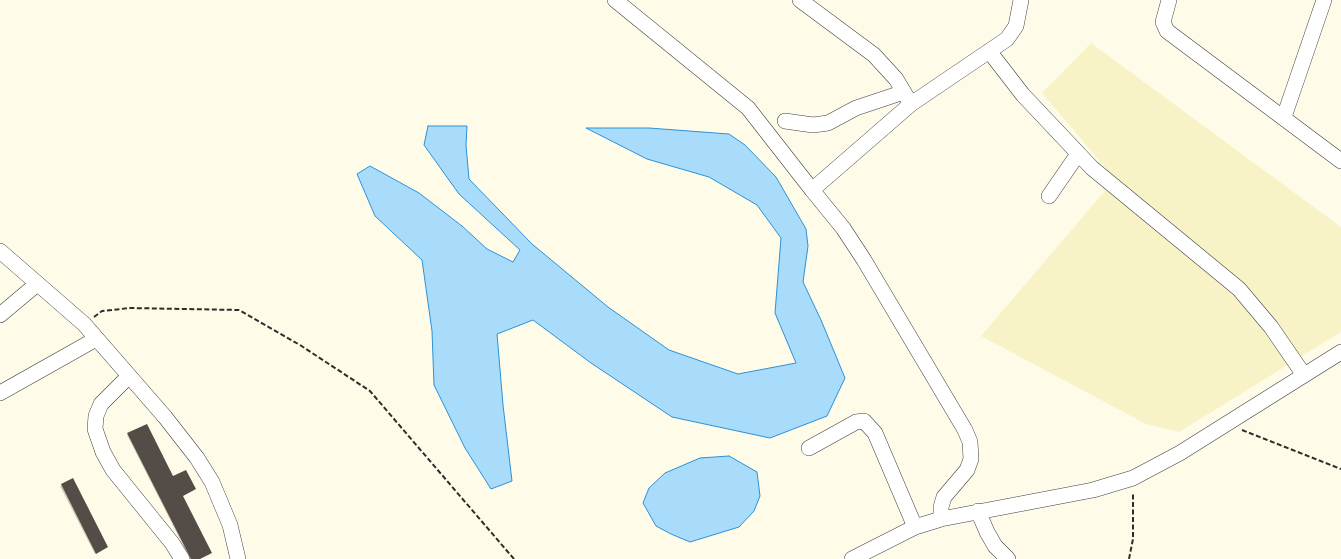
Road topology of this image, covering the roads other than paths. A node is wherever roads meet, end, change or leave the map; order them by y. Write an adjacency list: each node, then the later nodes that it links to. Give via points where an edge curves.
1 (615, 0): 12 (street, via 748,108)
2 (800, 0): 7 (street, via 874,55 887,67)
3 (1021, 0): 6 (street, via 1016,26 1006,39)
4 (1169, 0): 8 (street, via 1163,22 1167,31)
5 (1324, 0): 8 (street)
6 (989, 50): 7 (street); 10 (street, via 1023,95)
7 (907, 98): 9 (street, via 856,108 828,123 813,125); 12 (street)
8 (1284, 117): 11 (street)
9 (785, 121)
10 (1078, 154): 13 (street); 19 (street, via 1239,289 1271,327)
11 (1341, 161)
12 (812, 190): 24 (street, via 864,260 970,442 971,459 967,470 944,497)
13 (1049, 196)
14 (0, 251): 15 (street)
15 (38, 284): 16 (street); 17 (street, via 84,324)
16 (0, 315)
17 (96, 339): 20 (street); 21 (street)
18 (1341, 352): 19 (street)
19 (1304, 375): 23 (street, via 1180,453 1133,478 1093,490)
20 (129, 376): 26 (street, via 101,404 95,429 114,470); 27 (street, via 166,418 212,482 230,526)
21 (0, 393)
22 (809, 448): 25 (street, via 856,422 864,421 875,433)
23 (978, 511): 24 (street); 29 (street, via 995,546)
24 (941, 519): 25 (street)
25 (915, 527): 28 (street)
26 (182, 559)
27 (238, 559)
28 (852, 559)
29 (1008, 559)

